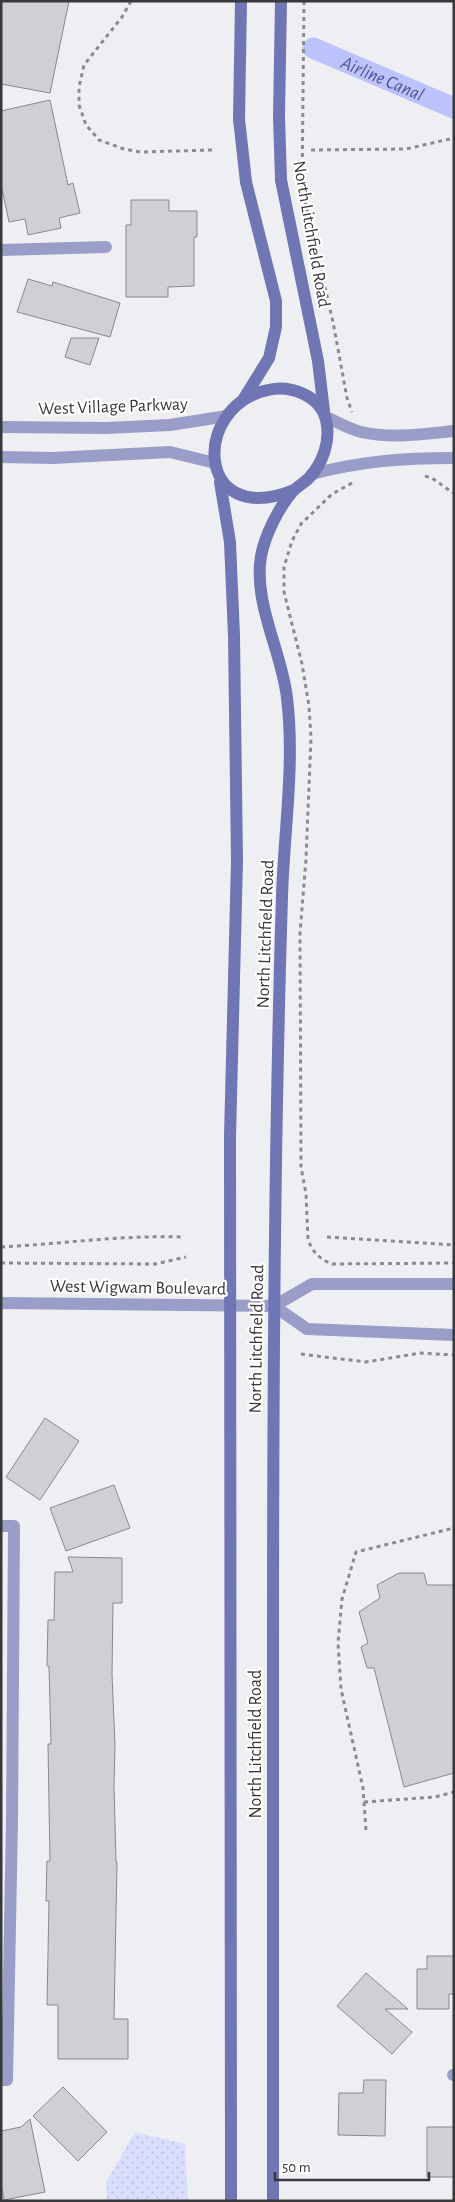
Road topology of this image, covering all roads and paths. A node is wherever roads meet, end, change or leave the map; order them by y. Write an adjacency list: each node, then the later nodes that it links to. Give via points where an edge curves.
1 (131, 1): 6 (path, via 84,65 78,87 79,105 86,125 98,140 124,149 140,152)
2 (241, 1): 10 (main road, bridge, via 239,119 246,182 276,301 276,327 269,358)
3 (281, 1): 11 (main road, North Litchfield Road, bridge, via 281,180 318,361)
4 (304, 1): 12 (path, via 302,188 347,398 353,413)
5 (454, 138): 7 (path, via 406,149)
6 (212, 150)
7 (311, 150)
8 (106, 247): 9 (street)
9 (1, 250)
10 (242, 401): 11 (main road, via 270,389 290,388 311,398); 13 (main road)
11 (325, 414): 15 (street, via 360,431 378,434 400,436); 19 (main road, via 328,431 325,449)
12 (360, 415)
13 (227, 416): 14 (street, West Village Parkway, via 170,425); 18 (main road, via 214,445)
14 (1, 427)
15 (454, 431)
16 (1, 457): 18 (street, via 52,458 170,452)
17 (454, 458): 19 (street, via 386,459)
18 (215, 463): 21 (main road)
19 (312, 474): 23 (main road)
20 (423, 476): 24 (path, via 432,478)
21 (220, 482): 23 (main road, via 235,493 254,498 275,498); 34 (main road, North Litchfield Road, via 230,542 234,627 237,861 230,1085)
22 (354, 482): 31 (path, via 332,494 301,524 284,567 284,592 302,664 311,738 300,933 301,1166 308,1239 322,1260 332,1264)
23 (294, 490): 35 (main road, North Litchfield Road, via 268,530 259,578 287,696 289,729 280,965)
24 (453, 493)
25 (181, 1237): 28 (path, via 152,1236)
26 (327, 1238): 27 (path)
27 (454, 1245)
28 (1, 1247)
29 (186, 1256): 30 (path, via 155,1264)
30 (1, 1263)
31 (454, 1263)
32 (454, 1284): 35 (street, via 312,1284)
33 (1, 1303): 34 (street, West Wigwam Boulevard)
34 (229, 1306): 35 (street, West Wigwam Boulevard); 46 (main road, North Litchfield Road)
35 (274, 1306): 36 (street, via 307,1329); 47 (main road, North Litchfield Road)
36 (454, 1335)
37 (301, 1354): 38 (path, via 366,1362 421,1353)
38 (454, 1355)
39 (8, 1526): 43 (street)
40 (454, 1528): 42 (path, via 356,1552 342,1599 338,1643 341,1690)
41 (454, 1792): 42 (path)
42 (364, 1802): 44 (path)
43 (7, 1822): 45 (street)
44 (366, 1830)
45 (4, 2080)
46 (231, 2201)
47 (273, 2201)

